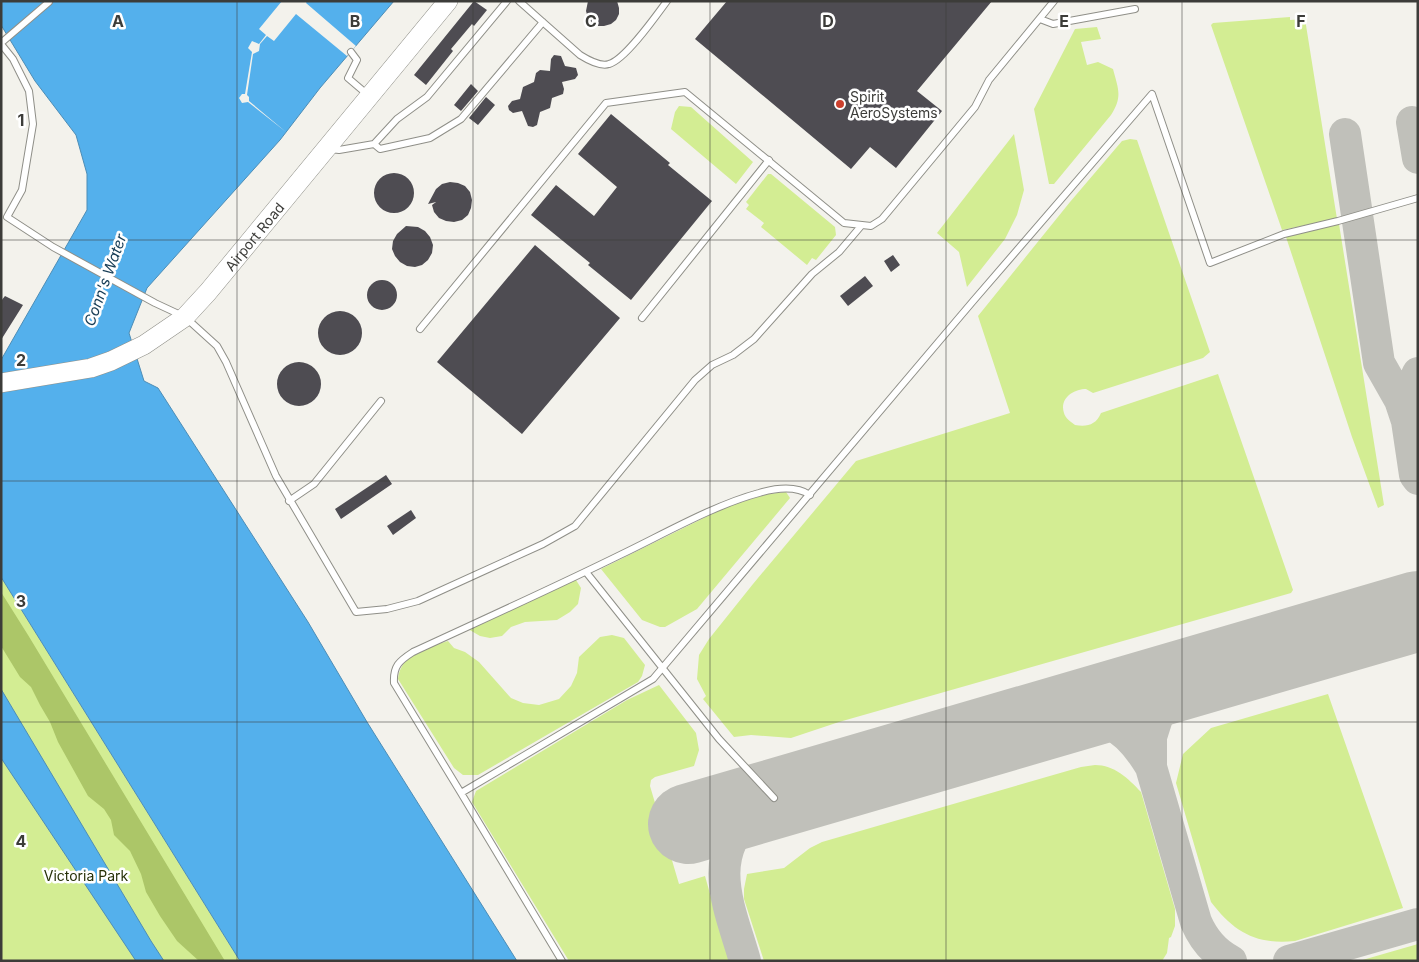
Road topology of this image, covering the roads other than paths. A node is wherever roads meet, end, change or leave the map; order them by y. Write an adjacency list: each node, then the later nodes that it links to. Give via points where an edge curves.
1 (448, 1): 12 (street, Airport Road)
2 (507, 1): 13 (lane, via 427,97)
3 (519, 1): 9 (lane)
4 (667, 1): 9 (lane, via 620,59 608,65 592,62 580,55)
5 (1054, 1): 8 (lane)
6 (48, 2): 10 (lane)
7 (1135, 9): 8 (lane, via 1053,24)
8 (1040, 19): 17 (lane, via 988,80 975,107 882,219 871,226)
9 (543, 22): 13 (lane, via 461,119 430,138 380,149)
10 (1, 44): 18 (lane, via 13,59 29,91 33,124 22,190 7,217 53,247)
11 (351, 52): 12 (lane, via 357,60 348,78)
12 (369, 96): 14 (street, Airport Road)
13 (374, 144): 14 (lane)
14 (326, 149): 18 (street, Airport Road)
15 (769, 160): 17 (lane, via 844,222); 19 (lane); 20 (lane, via 685,92 606,103)
16 (1418, 198): 23 (lane, via 1284,234 1210,263 1152,94)
17 (861, 226): 24 (lane, via 839,252 812,274 754,339 733,355 712,365 695,380 575,526 543,544 418,601 356,612)
18 (185, 317): 21 (street, Airport Road, via 130,352 91,368); 24 (lane, via 217,346)
19 (642, 318)
20 (420, 329)
21 (1, 384)
22 (381, 400): 24 (lane, via 314,484)
23 (810, 495): 25 (lane, via 797,488 758,493 718,508); 26 (lane)
24 (289, 501)
25 (586, 572): 26 (lane); 27 (lane, via 413,652 401,660 394,672 394,683)
26 (663, 668): 27 (lane, via 653,679); 28 (lane, via 719,739)
27 (461, 793): 29 (lane)
28 (774, 798)
29 (562, 961)

